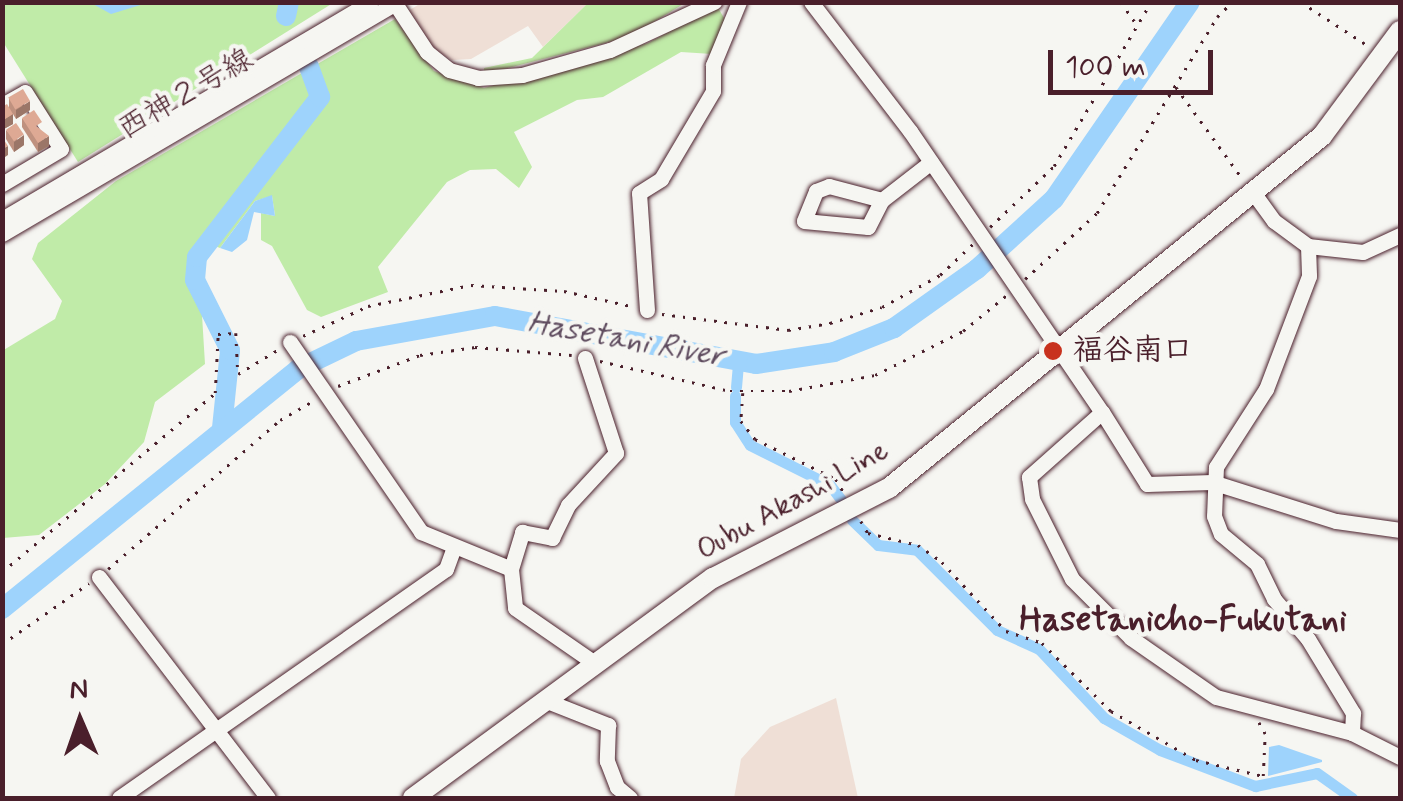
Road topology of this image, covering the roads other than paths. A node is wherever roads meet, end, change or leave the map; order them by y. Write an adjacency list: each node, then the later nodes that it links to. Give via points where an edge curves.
1 (371, 2): 12 (street, 西神２号線)
2 (714, 2): 5 (street, via 610,50 522,75 478,78 450,70 427,52)
3 (739, 2): 16 (street, via 714,65 713,91 661,179 639,193)
4 (811, 2): 8 (street)
5 (395, 3): 13 (street, 西神２号線)
6 (1400, 32): 10 (main road, Oubu Akashi Line, via 1322,136)
7 (2, 105): 9 (street, via 25,92 62,149)
8 (931, 162): 11 (street); 18 (street)
9 (2, 184)
10 (1255, 195): 15 (street, via 1274,221); 18 (main road, Oubu Akashi Line)
11 (882, 200): 11 (street, via 868,227 804,221 816,192 829,186)
12 (2, 219)
13 (2, 234)
14 (1400, 235): 15 (street, via 1363,252)
15 (1308, 246): 21 (street, via 1309,276 1278,359)
16 (647, 310)
17 (290, 342): 23 (street, via 422,532)
18 (1062, 348): 20 (street); 26 (main road, Oubu Akashi Line, via 890,488 713,578)
19 (585, 358): 24 (street, via 616,453 568,505 552,538 522,532)
20 (1102, 412): 21 (street, via 1147,484); 29 (street, via 1029,477 1072,580 1097,610 1182,678 1250,707)
21 (1212, 482): 22 (street, via 1336,521); 29 (street, via 1221,534 1256,564 1274,599 1308,639 1353,714)
22 (1400, 530)
23 (454, 547): 24 (street); 28 (street, via 446,569)
24 (511, 569): 26 (street, via 515,608)
25 (98, 577): 28 (street)
26 (596, 664): 27 (main road, Oubu Akashi Line)
27 (547, 701): 33 (main road, Oubu Akashi Line); 34 (street, via 608,725 607,761 617,787)
28 (218, 728): 31 (street); 32 (street)
29 (1352, 733): 30 (street)
30 (1399, 756)
31 (119, 798)
32 (268, 798)
33 (412, 798)
34 (630, 798)

